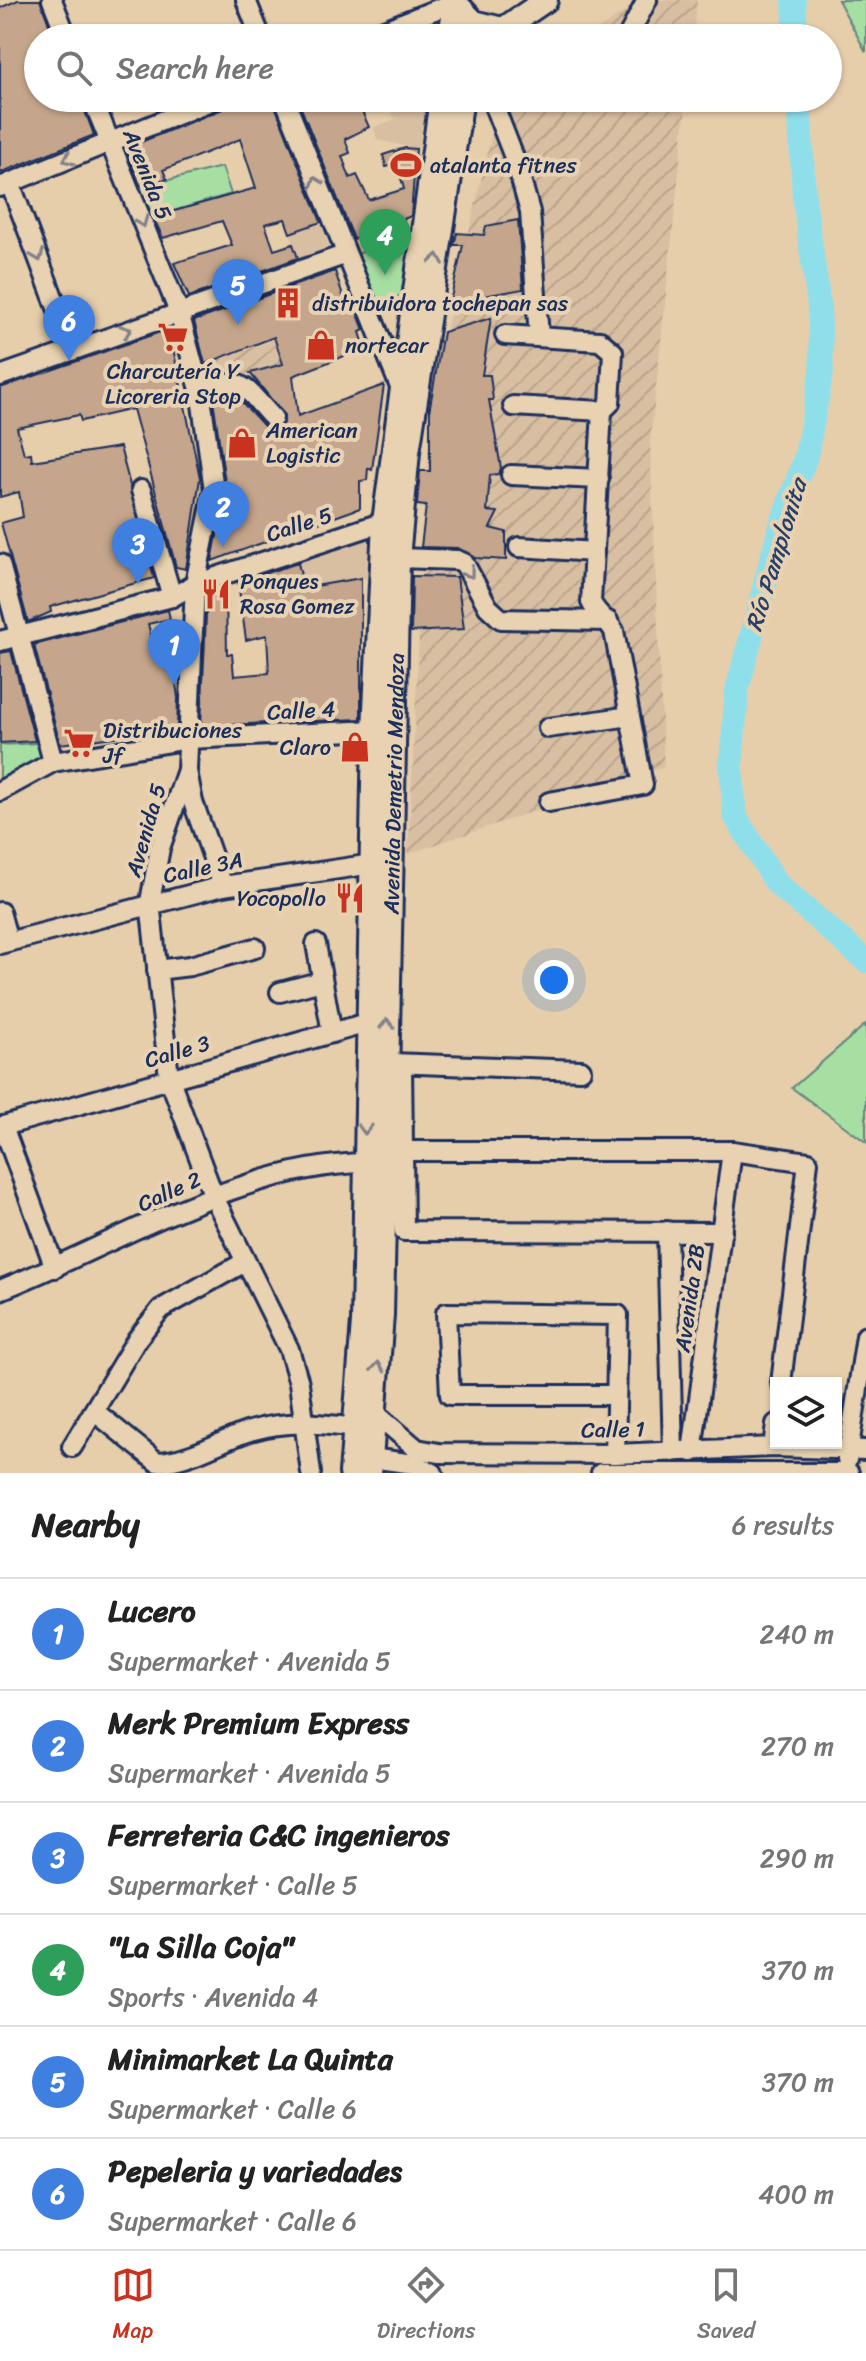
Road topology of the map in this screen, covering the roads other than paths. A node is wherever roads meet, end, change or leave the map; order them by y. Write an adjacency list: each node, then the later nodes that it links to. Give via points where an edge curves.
1 (52, 0): 6 (street)
2 (246, 0): 7 (street)
3 (546, 0): 11 (main road)
4 (647, 0): 12 (street)
5 (455, 1): 8 (street); 9 (main road); 10 (main road)
6 (61, 24)
7 (255, 24)
8 (398, 24)
9 (452, 24)
10 (478, 24)
11 (510, 24)
12 (634, 24)
13 (98, 112): 19 (street, Avenida 5)
14 (183, 112): 19 (street)
15 (289, 112): 21 (street, one-way to 15)
16 (439, 112): 27 (main road, Avenida Demetrio Mendoza)
17 (460, 112): 38 (main road, Avenida Demetrio Mendoza, one-way to 17, via 408,452)
18 (496, 112): 24 (street, via 530,212)
19 (109, 141): 20 (street, one-way to 20); 22 (street, Avenida 5, one-way to 22)
20 (5, 185): 25 (street, one-way to 25)
21 (344, 255): 22 (street); 27 (street)
22 (179, 312): 25 (street, one-way to 22); 28 (street, Avenida 5)
23 (505, 335): 24 (street)
24 (539, 337): 30 (street, via 608,345 613,352 610,403)
25 (73, 350): 26 (street)
26 (0, 376)
27 (400, 387): 35 (main road, Avenida Demetrio Mendoza)
28 (200, 390): 31 (street, via 239,382); 40 (street, Avenida 5, via 214,490)
29 (513, 406): 30 (street)
30 (602, 411): 33 (street)
31 (273, 418)
32 (511, 475): 33 (street)
33 (599, 479): 37 (street)
34 (141, 490): 41 (street)
35 (384, 522): 40 (street, Calle 5); 46 (main road, Avenida Demetrio Mendoza)
36 (519, 547): 37 (street)
37 (594, 552): 42 (street, via 591,602)
38 (398, 558): 42 (street, one-way to 42, via 464,563 488,607 501,619); 64 (main road, Avenida Demetrio Mendoza, one-way to 38)
39 (0, 564): 43 (street)
40 (195, 584): 41 (street, Calle 5); 47 (street, Avenida 5)
41 (172, 597): 43 (street, Calle 5)
42 (608, 621): 44 (street)
43 (8, 639): 48 (street)
44 (630, 716): 45 (street); 51 (street, via 643,785)
45 (548, 728)
46 (374, 730): 47 (street, Calle 4); 52 (main road, Avenida Demetrio Mendoza)
47 (189, 739): 48 (street, Calle 4); 49 (street, Avenida 5)
48 (53, 762): 50 (street, Calle 4)
49 (187, 770): 53 (street); 54 (street, Avenida 5, via 160,848)
50 (0, 791)
51 (549, 802)
52 (373, 864): 53 (street, Calle 3A); 62 (main road, Avenida Demetrio Mendoza)
53 (223, 886): 54 (street, Calle 3A)
54 (150, 902): 56 (street, Calle 3A); 59 (street, Avenida 5)
55 (0, 912): 56 (street)
56 (4, 943)
57 (316, 944): 60 (street)
58 (255, 948): 59 (street, via 212,962)
59 (157, 970): 66 (street, Avenida 5)
60 (322, 981): 61 (street); 63 (street)
61 (280, 992)
62 (367, 1023): 63 (street, Calle 3); 70 (main road, Avenida Demetrio Mendoza, one-way to 70)
63 (332, 1033): 66 (street, Calle 3)
64 (394, 1064): 65 (street); 68 (street); 81 (main road, Avenida Demetrio Mendoza, one-way to 64)
65 (581, 1070)
66 (169, 1077): 67 (street, Calle 3); 71 (street, Avenida 5)
67 (2, 1126): 75 (street)
68 (403, 1151): 69 (street); 72 (street, via 404,1231)
69 (732, 1151): 73 (street, Avenida 2B); 78 (street, via 808,1162)
70 (365, 1163): 71 (street, Calle 2, via 310,1166); 83 (main road, Avenida Demetrio Mendoza)
71 (214, 1197): 74 (street, Avenida 5); 75 (street, Calle 2)
72 (667, 1231): 73 (street); 87 (street)
73 (722, 1232): 87 (street, Avenida 2B)
74 (245, 1262): 80 (street, via 161,1309); 82 (street, Avenida 5, via 289,1349)
75 (55, 1268): 76 (street, Calle 2)
76 (0, 1290)
77 (866, 1336): 86 (street)
78 (782, 1377)
79 (616, 1395): 79 (street, via 618,1315 446,1313 450,1395); 88 (street)
80 (94, 1411): 84 (street); 91 (street)
81 (375, 1413): 89 (street, Calle 1); 90 (main road, Avenida Demetrio Mendoza)
82 (304, 1421): 83 (street); 91 (street, via 252,1430); 92 (street, Avenida 5)
83 (355, 1428): 93 (main road, Avenida Demetrio Mendoza)
84 (72, 1447)
85 (770, 1447): 87 (street, Calle 1)
86 (857, 1449): 96 (street)
87 (682, 1452): 88 (street, Calle 1)
88 (615, 1454): 89 (street, Calle 1)
89 (415, 1457): 90 (street, Calle 1); 94 (street, Calle 1)
90 (370, 1465)
91 (152, 1468)
92 (311, 1473)
93 (351, 1473)
94 (433, 1473)
95 (601, 1473): 96 (street, Calle 1)
96 (848, 1473)

